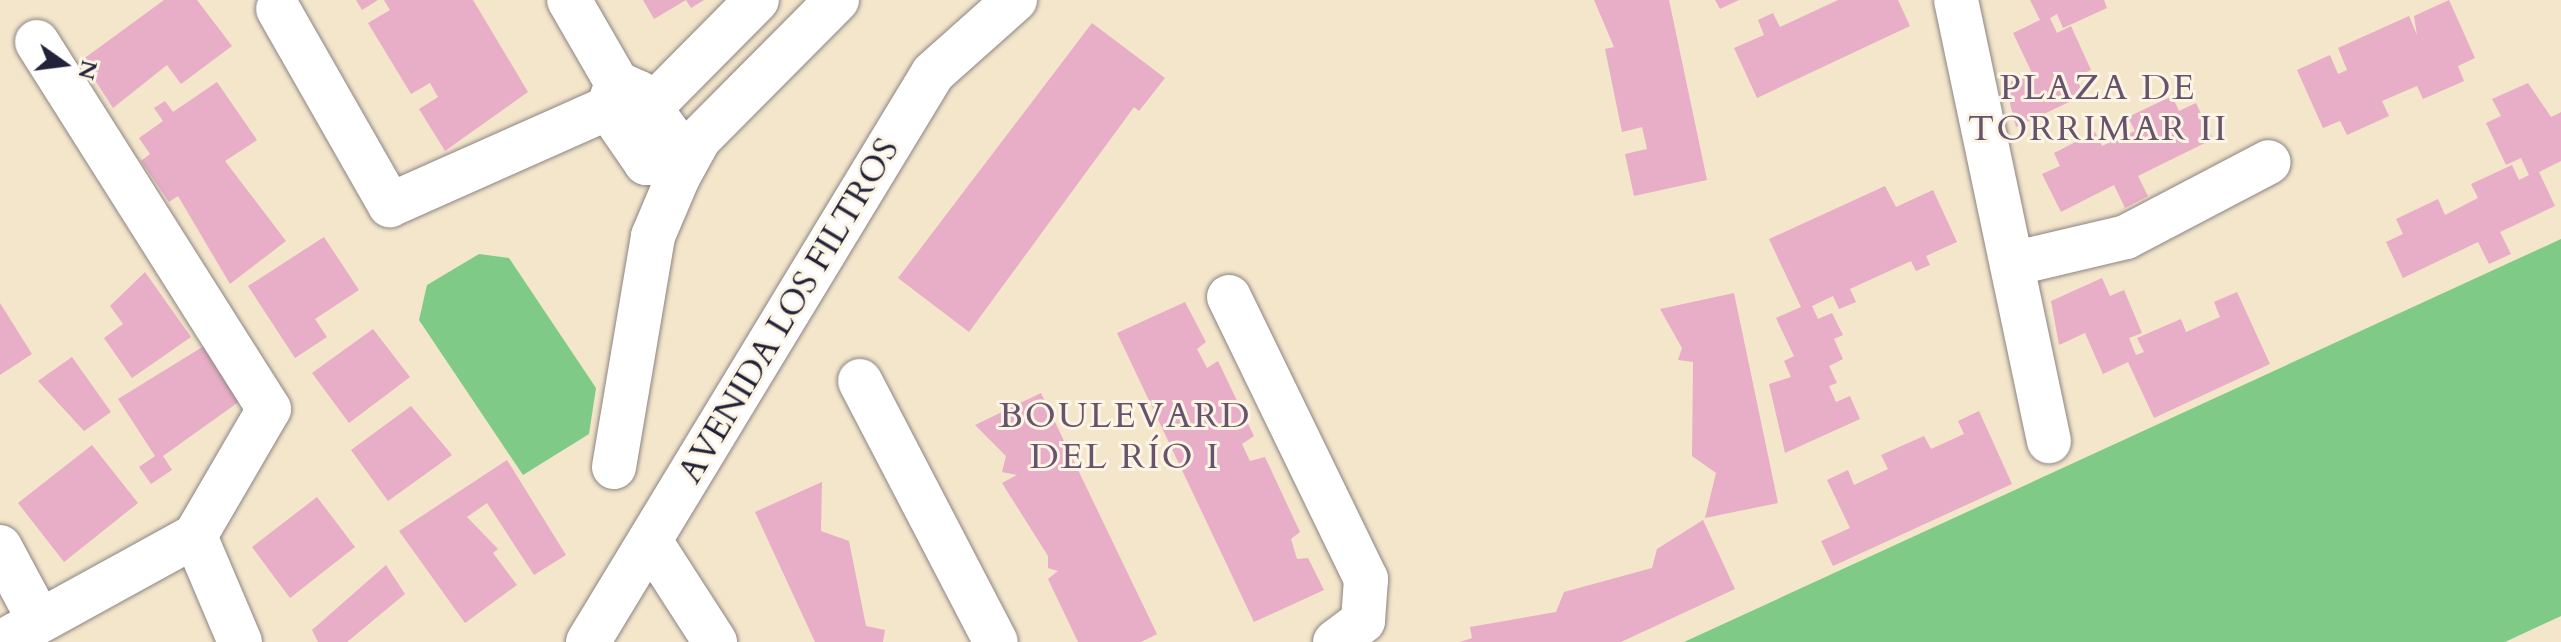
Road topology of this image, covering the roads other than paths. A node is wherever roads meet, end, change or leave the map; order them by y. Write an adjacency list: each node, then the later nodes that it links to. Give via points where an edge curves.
1 (569, 0): 8 (street)
2 (757, 0): 8 (street)
3 (837, 0): 10 (street)
4 (1015, 0): 17 (street, AVENIDA LOS FILTROS, via 933,73)
5 (1956, 0): 11 (street)
6 (278, 9): 8 (street, via 390,205)
7 (37, 42): 16 (street, via 269,409)
8 (625, 100): 10 (street, via 646,163)
9 (2269, 162): 11 (street, via 2126,237)
10 (673, 170): 15 (street, via 653,236)
11 (2012, 264): 14 (street)
12 (1229, 297): 25 (street, via 1366,579 1363,621)
13 (860, 381): 24 (street)
14 (2049, 441)
15 (614, 467)
16 (195, 536): 19 (street); 21 (street)
17 (650, 541): 22 (street, AVENIDA LOS FILTROS); 23 (street)
18 (0, 547): 19 (street)
19 (39, 620): 20 (street)
20 (2, 642)
21 (240, 642)
22 (588, 642)
23 (715, 642)
24 (996, 642)
25 (1335, 642)

